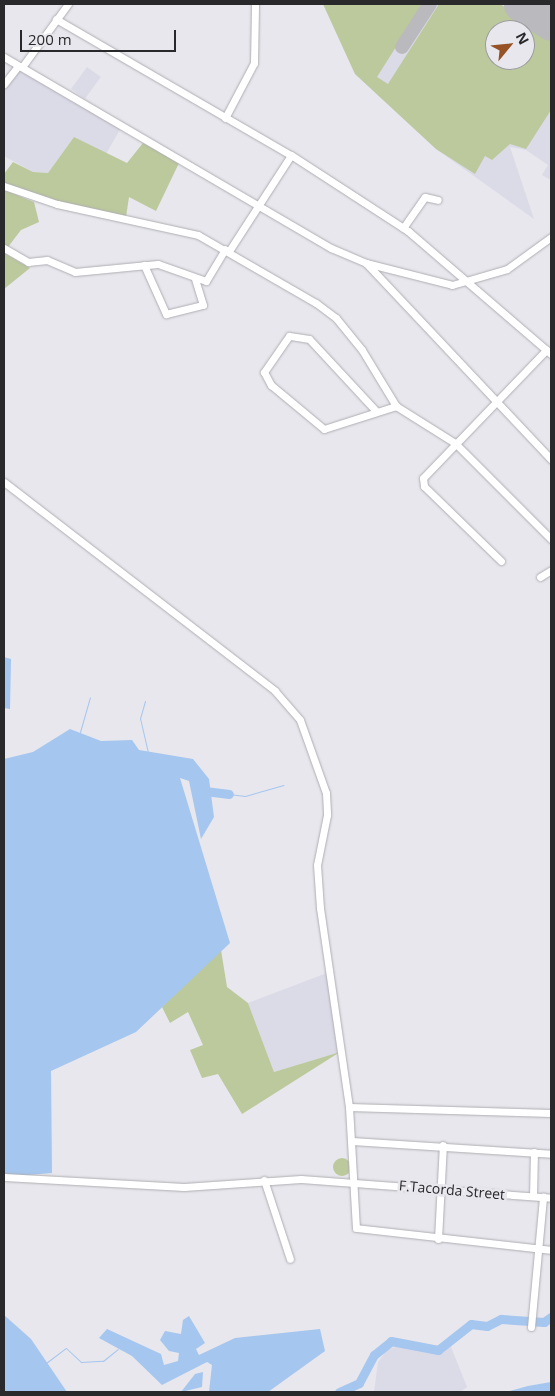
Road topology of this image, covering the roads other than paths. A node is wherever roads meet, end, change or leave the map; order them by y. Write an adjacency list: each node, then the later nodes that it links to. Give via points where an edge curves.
1 (68, 4): 3 (street)
2 (255, 4): 7 (street, via 254,63)
3 (56, 19): 5 (street); 7 (street)
4 (4, 57): 5 (street)
5 (20, 66): 6 (street); 11 (street)
6 (4, 84)
7 (225, 118): 8 (street)
8 (291, 156): 11 (street); 12 (street)
9 (4, 186): 15 (street, via 57,204 198,235)
10 (438, 200): 12 (street, via 426,197)
11 (260, 204): 15 (street); 16 (street, via 330,248)
12 (403, 228): 19 (street)
13 (551, 237): 19 (street, via 507,269)
14 (4, 248): 17 (street, via 28,262 47,260 83,273)
15 (227, 250): 18 (street, via 206,281); 22 (street, via 336,318)
16 (366, 263): 19 (street, via 452,285); 21 (street)
17 (144, 265): 18 (street, via 158,264); 18 (street, via 166,314 203,305)
18 (195, 279)
19 (469, 281): 20 (street)
20 (549, 352): 21 (street)
21 (494, 402): 24 (street); 25 (street)
22 (396, 406): 23 (street); 24 (street)
23 (376, 411): 23 (street, via 309,339 289,336 264,372 271,385 324,430)
24 (455, 443): 27 (street); 28 (street, via 426,472 424,486)
25 (551, 459)
26 (4, 482): 31 (street, via 275,691 300,720 326,793 327,815 317,865 320,908)
27 (551, 539)
28 (502, 561)
29 (551, 570): 30 (street)
30 (540, 577)
31 (349, 1107): 32 (street); 33 (street)
32 (551, 1113)
33 (352, 1141): 34 (street); 39 (street)
34 (443, 1145): 35 (street); 40 (street)
35 (534, 1152): 36 (street); 41 (street)
36 (551, 1154)
37 (4, 1178): 38 (street, F.Tacorda Street, via 184,1187)
38 (264, 1180): 39 (street, F.Tacorda Street); 46 (street)
39 (352, 1181): 40 (street, F.Tacorda Street); 43 (street, via 358,1230)
40 (442, 1189): 41 (street, F.Tacorda Street); 43 (street)
41 (533, 1196): 42 (street, F.Tacorda Street)
42 (547, 1198): 44 (street)
43 (438, 1239): 44 (street)
44 (539, 1249): 45 (street); 47 (street)
45 (551, 1250)
46 (290, 1259)
47 (531, 1327)

